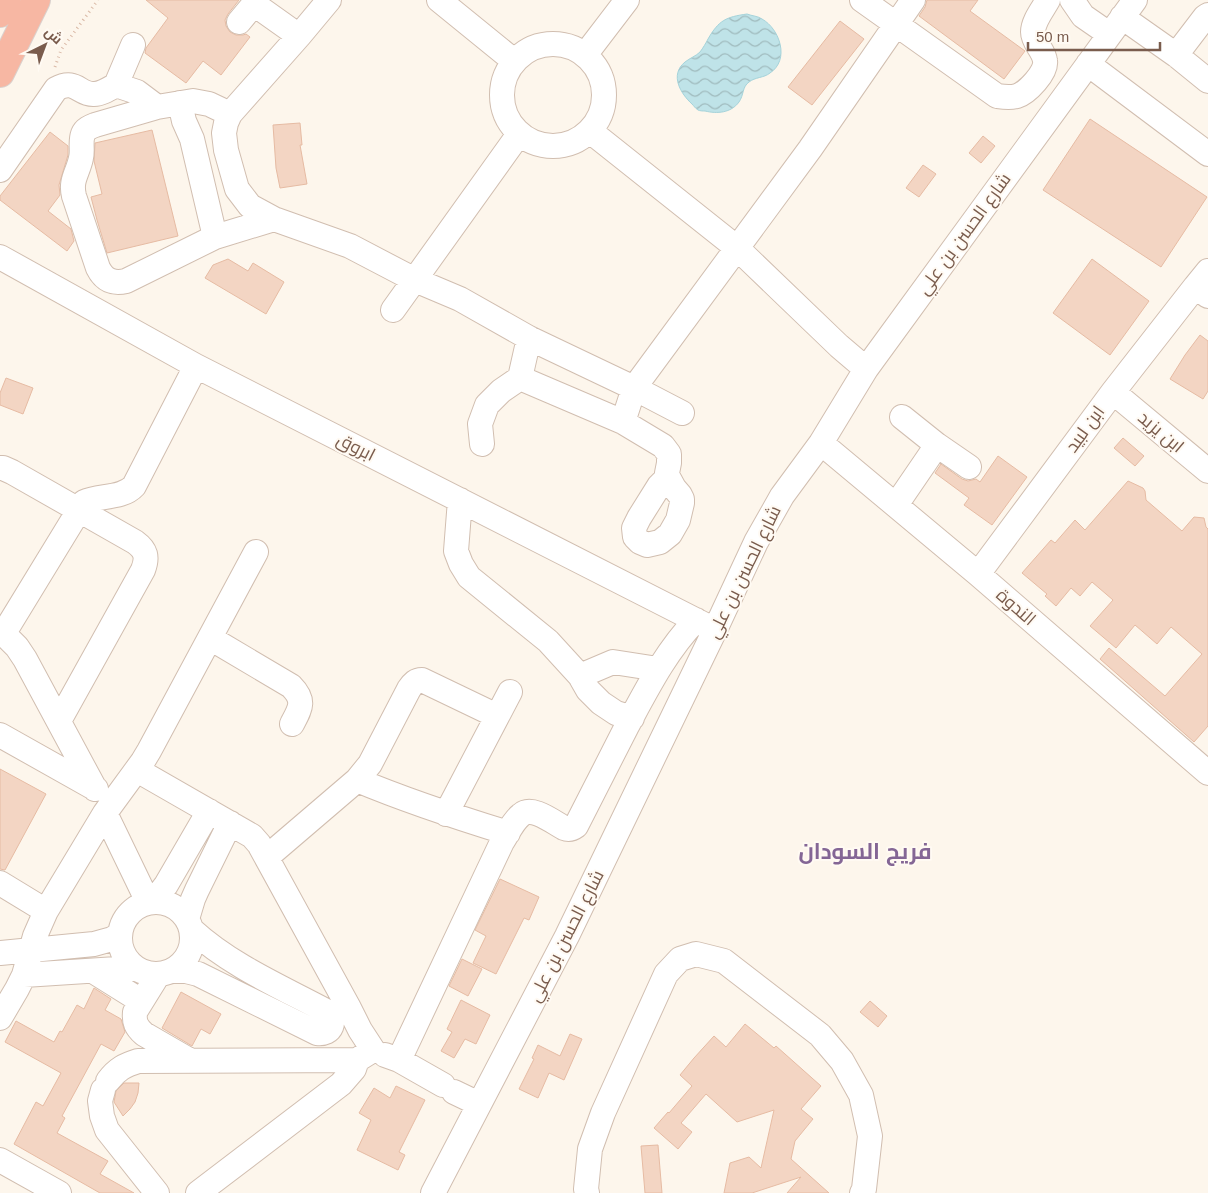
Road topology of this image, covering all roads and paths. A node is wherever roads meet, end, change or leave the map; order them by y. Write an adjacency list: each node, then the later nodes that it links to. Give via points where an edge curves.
1 (6, 0): 12 (highway)
2 (36, 0): 23 (highway)
3 (98, 0): 26 (path, via 61,50 54,67)
4 (330, 0): 17 (street)
5 (440, 0): 21 (street)
6 (627, 0): 19 (street)
7 (862, 0): 16 (street)
8 (913, 0): 16 (street)
9 (1048, 0): 16 (street, via 1033,31 1045,65 1036,80 1017,96 997,96)
10 (1072, 0): 14 (street, via 1084,16)
11 (254, 2): 15 (street); 17 (street)
12 (0, 13)
13 (1208, 15): 20 (street)
14 (1122, 17): 20 (street); 22 (street, شارع الحسن بن علي)
15 (238, 22)
16 (896, 24): 37 (street)
17 (299, 36): 29 (street)
18 (134, 45): 25 (street)
19 (585, 55): 21 (street, via 572,47 540,45); 30 (street, via 603,84 602,109)
20 (1176, 55): 24 (street)
21 (514, 61): 31 (street, via 501,90 509,121)
22 (1088, 64): 33 (street); 44 (street, شارع الحسن بن علي)
23 (0, 73)
24 (1208, 81)
25 (116, 85): 26 (street, via 92,95 73,86); 28 (street, via 138,92)
26 (61, 87): 34 (street, via 52,94)
27 (180, 104): 28 (street); 29 (street, via 193,101 209,104); 32 (street)
28 (157, 107): 36 (street, via 95,124 83,134 82,155 72,187 98,268 106,279 119,283)
29 (227, 124): 32 (street); 35 (street, via 226,150 237,188 250,206)
30 (590, 130): 31 (street, via 574,142 555,146 536,143); 37 (street)
31 (519, 134): 39 (street)
32 (192, 139): 36 (street)
33 (1208, 154)
34 (0, 170)
35 (274, 219): 36 (street); 39 (street, via 350,246)
36 (215, 237)
37 (737, 248): 44 (street); 47 (street)
38 (0, 257): 43 (street, ابروق)
39 (415, 280): 41 (street); 42 (street, via 460,299)
40 (1204, 285): 48 (street, ابن لبيد)
41 (393, 310)
42 (529, 338): 45 (street); 46 (street)
43 (196, 366): 60 (street, ابروق); 62 (street, via 134,486 125,493 84,502)
44 (866, 369): 53 (street, شارع الحسن بن علي)
45 (609, 376): 47 (street); 49 (street)
46 (520, 378): 49 (street); 54 (street, via 488,405 480,424)
47 (634, 388): 50 (street); 52 (street)
48 (1113, 392): 56 (street, ابن يزيد); 64 (street, ابن لبيد)
49 (594, 411): 52 (street)
50 (682, 413)
51 (902, 417): 55 (street)
52 (623, 422): 59 (street, via 663,446 669,454)
53 (821, 443): 61 (street, الندوة); 65 (street, شارع الحسن بن علي, via 782,496)
54 (482, 444)
55 (937, 445): 57 (street); 61 (street)
56 (1205, 462)
57 (970, 467)
58 (0, 468): 62 (street)
59 (668, 477)
60 (460, 500): 65 (street, ابروق); 69 (street, via 456,551 469,577 548,641)
61 (896, 505): 64 (street, الندوة)
62 (78, 510): 66 (street); 73 (street, via 142,547 146,563)
63 (256, 552): 67 (street)
64 (978, 574): 77 (street, الندوة)
65 (706, 625): 68 (street, via 676,642); 101 (street, شارع الحسن بن علي, via 575,919)
66 (2, 632): 73 (street, via 17,647)
67 (210, 638): 74 (street, via 296,691 300,709); 76 (street)
68 (658, 669): 69 (street, via 614,662); 72 (street)
69 (580, 676): 72 (street, via 601,703 616,714)
70 (510, 692): 71 (street)
71 (497, 716): 78 (street, via 418,680 409,688 370,764); 81 (street)
72 (632, 718): 83 (street, via 576,826 568,830 531,811 520,815)
73 (59, 721): 79 (street)
74 (292, 724)
75 (0, 734): 79 (street)
76 (137, 770): 79 (street); 80 (street)
77 (1208, 773)
78 (357, 780): 81 (street); 84 (street)
79 (105, 801): 86 (street); 87 (street)
80 (209, 812): 82 (street); 86 (street, via 166,884)
81 (446, 814): 83 (street)
82 (230, 823): 84 (street, via 252,836); 88 (street, via 193,899)
83 (508, 833): 99 (street)
84 (267, 857): 98 (street, via 360,1030)
85 (0, 883): 87 (street)
86 (151, 902): 88 (street, via 166,903 178,909); 89 (street, via 138,906 129,914)
87 (46, 911): 90 (street)
88 (190, 925): 93 (street, via 193,942 183,964); 97 (street, via 211,947 232,961 326,1011 332,1021)
89 (120, 935): 90 (street, via 94,944); 93 (street, via 126,960)
90 (32, 950): 91 (street); 94 (street)
91 (1, 952)
92 (93, 971): 93 (street); 94 (street); 95 (street)
93 (156, 972): 95 (street); 97 (street, via 186,970 317,1033 322,1034)
94 (24, 975): 96 (street)
95 (141, 1002): 100 (street, via 134,1018 139,1030)
96 (0, 1018)
97 (331, 1027): 98 (street)
98 (365, 1055): 99 (street); 100 (street); 105 (street, via 341,1084)
99 (399, 1060): 101 (street)
100 (190, 1061): 104 (street, via 138,1061 124,1066 112,1075 100,1102 107,1130)
101 (479, 1104): 106 (street, شارع الحسن بن علي)
102 (0, 1160): 103 (street)
103 (59, 1193)
104 (157, 1193)
105 (198, 1193)
106 (433, 1193)
107 (587, 1193): 108 (street, via 590,1149 637,1037 666,974 680,959 696,954 724,961 820,1035 842,1061 861,1095 870,1136)
108 (862, 1193)

